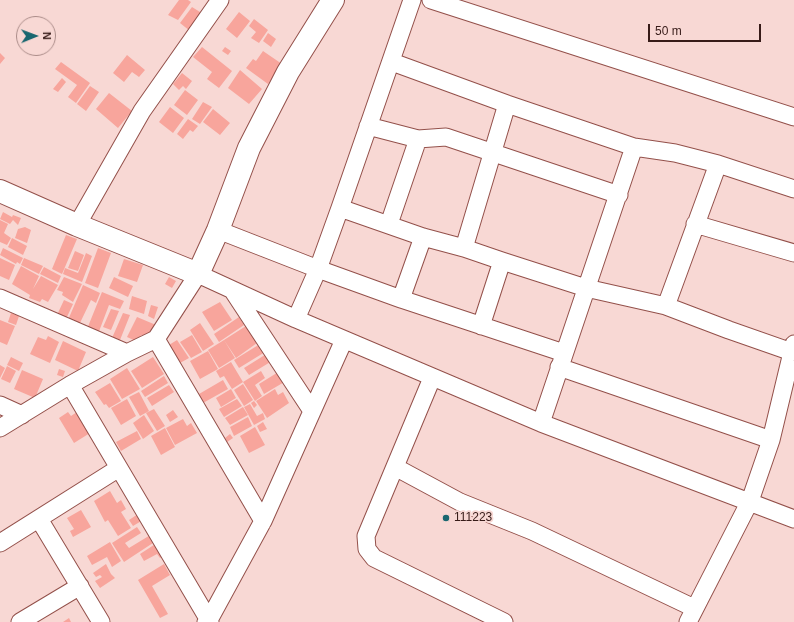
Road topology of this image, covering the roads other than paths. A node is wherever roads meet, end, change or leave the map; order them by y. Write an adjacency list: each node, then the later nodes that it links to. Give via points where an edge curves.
1 (220, 0): 20 (street, via 142,111)
2 (333, 0): 21 (street, via 288,72 249,148)
3 (412, 0): 6 (street)
4 (431, 0): 5 (street)
5 (458, 4): 8 (street)
6 (392, 62): 7 (street); 9 (street)
7 (507, 104): 11 (street); 12 (street)
8 (794, 117)
9 (368, 126): 10 (street); 17 (street)
10 (418, 139): 12 (street, via 446,137); 18 (street)
11 (634, 147): 13 (street, via 674,153); 16 (street)
12 (493, 153): 16 (street); 23 (street)
13 (718, 164): 14 (street); 19 (street)
14 (794, 190)
15 (0, 191): 20 (street)
16 (619, 195): 28 (street)
17 (340, 208): 18 (street); 26 (street)
18 (389, 224): 22 (street)
19 (695, 224): 24 (street); 32 (street)
20 (77, 225): 27 (street)
21 (218, 230): 26 (street); 27 (street)
22 (424, 237): 23 (street); 31 (street)
23 (464, 248): 25 (street)
24 (794, 253)
25 (502, 261): 28 (street); 34 (street)
26 (318, 269): 31 (street); 33 (street)
27 (198, 274): 29 (street); 35 (street)
28 (586, 288): 32 (street); 39 (street)
29 (233, 291): 33 (street); 43 (street)
30 (0, 298): 38 (street)
31 (401, 299): 34 (street)
32 (666, 306): 37 (street, via 728,330)
33 (296, 319): 36 (street)
34 (481, 326): 39 (street)
35 (156, 339): 38 (street); 53 (street)
36 (344, 340): 40 (street); 43 (street)
37 (793, 348): 47 (street)
38 (127, 353): 41 (street)
39 (562, 360): 45 (street); 47 (street)
40 (432, 378): 45 (street); 48 (street)
41 (70, 385): 44 (street); 49 (street)
42 (0, 405): 44 (street)
43 (312, 411): 53 (street)
44 (22, 415): 46 (street)
45 (541, 423): 50 (street)
46 (0, 428)
47 (771, 440): 50 (street)
48 (395, 467): 56 (street, via 460,502 532,531); 60 (street, via 366,536 367,549 374,558)
49 (119, 468): 51 (street); 57 (street)
50 (750, 501): 52 (street); 56 (street)
51 (40, 519): 54 (street); 55 (street)
52 (794, 519)
53 (263, 521): 57 (street)
54 (0, 543)
55 (80, 586): 58 (street); 59 (street)
56 (691, 615)
57 (208, 621)
58 (20, 622)
59 (102, 622)
60 (504, 622)

